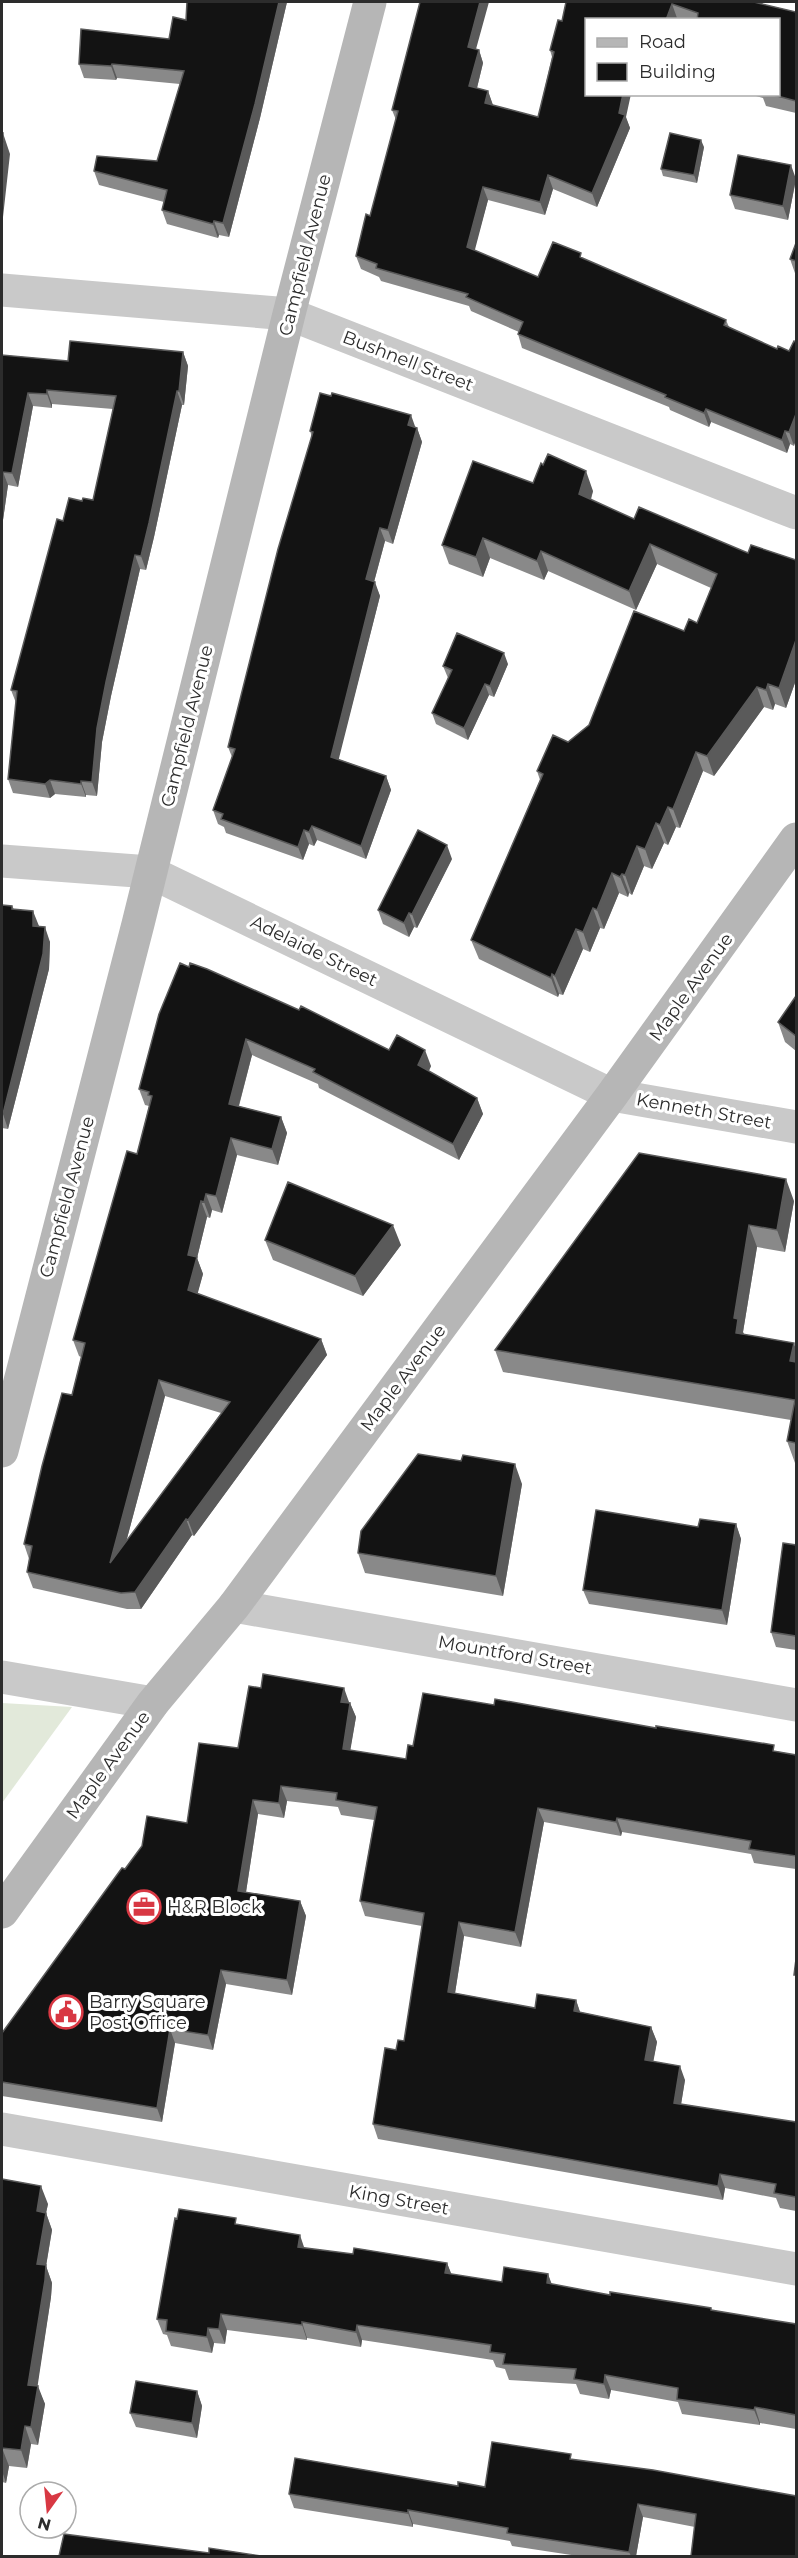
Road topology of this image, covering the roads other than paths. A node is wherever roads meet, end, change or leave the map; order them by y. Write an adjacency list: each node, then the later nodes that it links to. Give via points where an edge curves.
1 (370, 2): 3 (street, Campfield Avenue)
2 (2, 290): 3 (street, Bushnell Street)
3 (289, 314): 4 (street, Bushnell Street); 7 (street, Campfield Avenue)
4 (796, 513)
5 (796, 839): 8 (street, Maple Avenue)
6 (2, 861): 7 (street, Adelaide Street)
7 (150, 872): 8 (street, Adelaide Street); 10 (street, Campfield Avenue)
8 (612, 1095): 9 (street, Kenneth Street); 11 (street, Maple Avenue)
9 (796, 1126)
10 (2, 1451)
11 (234, 1606): 13 (street, Maple Avenue); 14 (street, Mountford Street)
12 (2, 1677): 13 (street)
13 (153, 1703): 15 (street, Maple Avenue)
14 (796, 1704)
15 (2, 1912)
16 (2, 2129): 17 (street, King Street)
17 (796, 2269)

